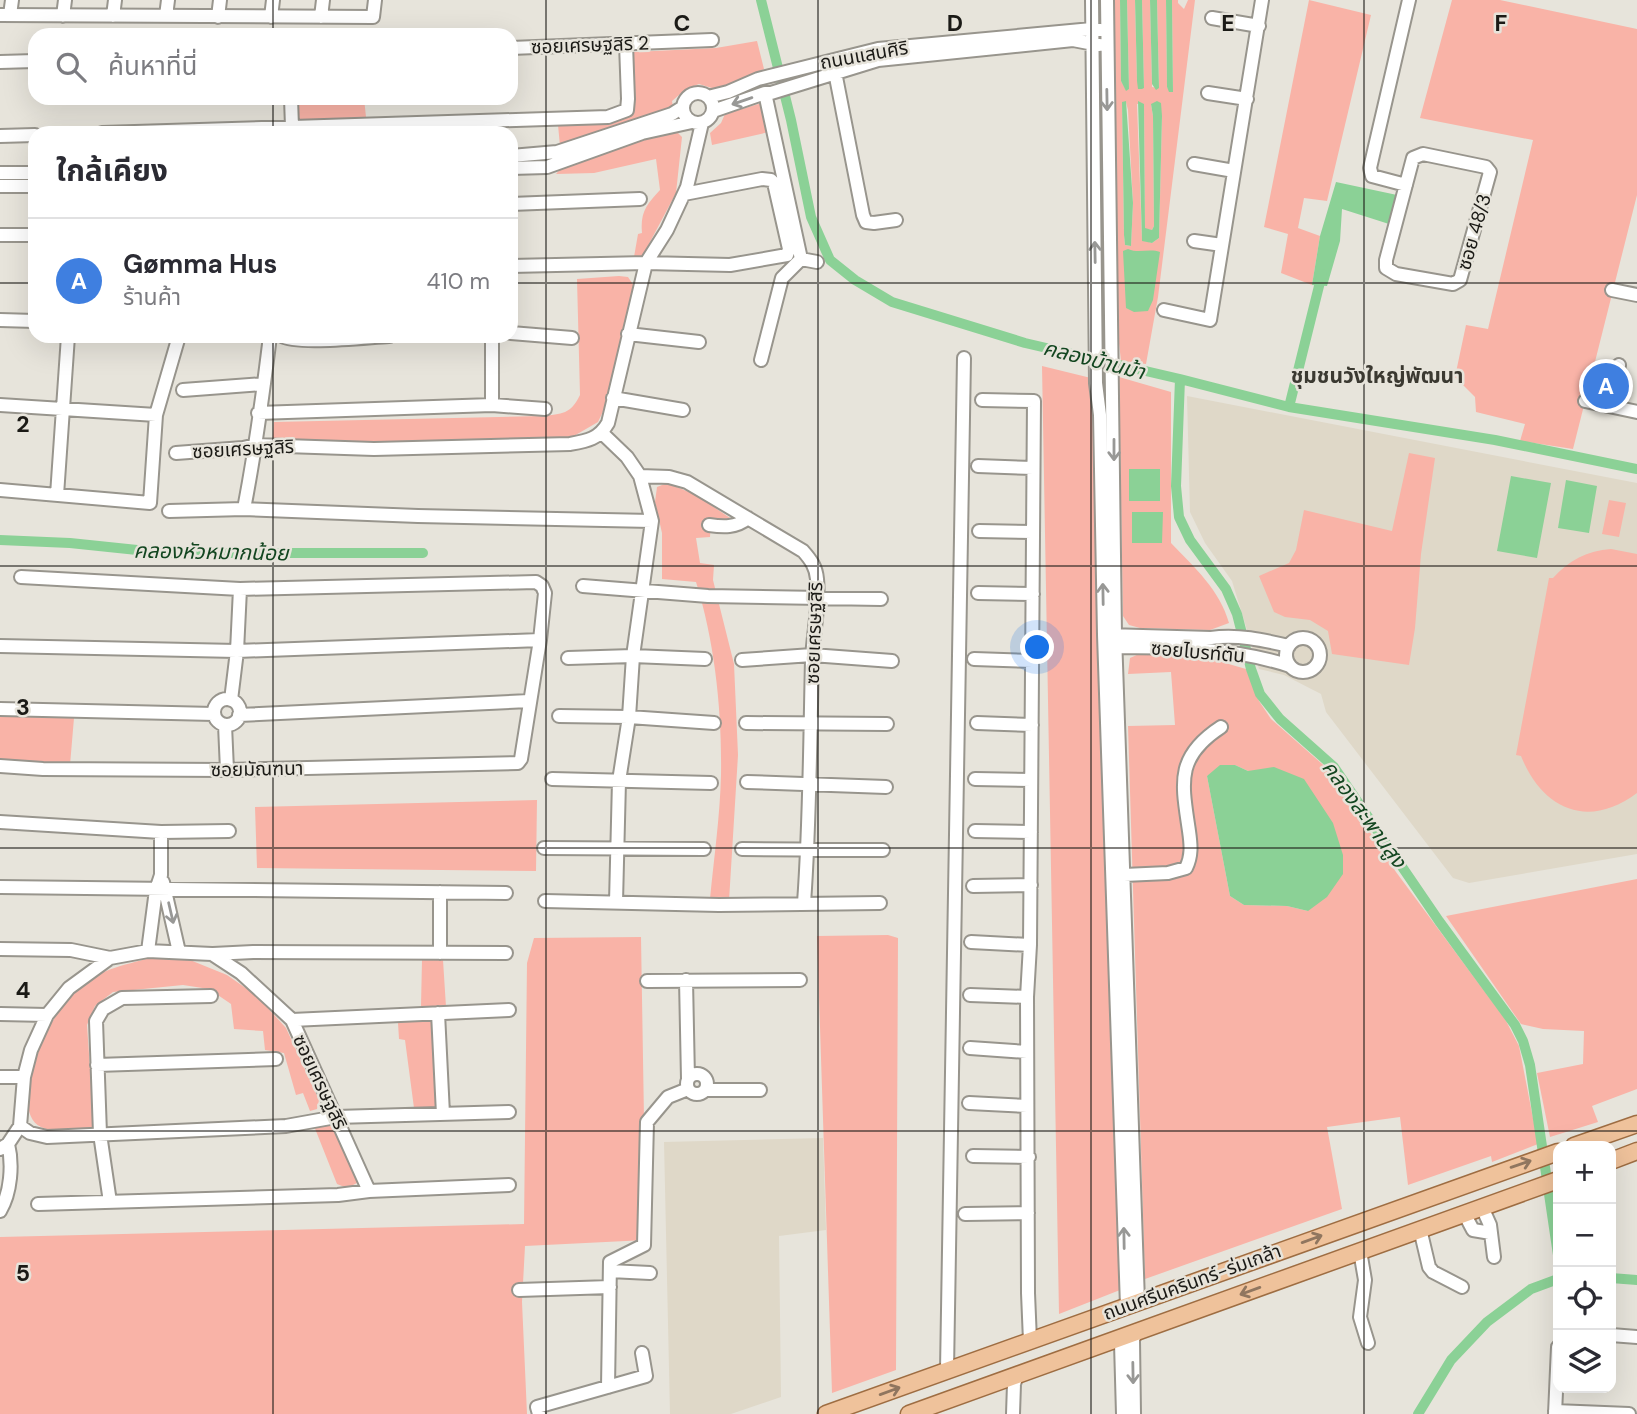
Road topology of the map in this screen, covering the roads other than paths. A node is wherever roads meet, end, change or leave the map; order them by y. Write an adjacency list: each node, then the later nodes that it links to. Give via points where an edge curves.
1 (12, 0): 13 (street)
2 (65, 0): 14 (street)
3 (115, 0): 15 (street)
4 (168, 0): 16 (street)
5 (220, 0): 17 (street)
6 (273, 0): 18 (street)
7 (323, 0): 19 (street)
8 (375, 0): 19 (street, via 373,17)
9 (1092, 0): 23 (street)
10 (1107, 0): 22 (street)
11 (1262, 0): 21 (street)
12 (1409, 0): 51 (street, via 1370,168 1372,176)
13 (5, 15): 14 (street)
14 (63, 16): 15 (street)
15 (113, 16): 16 (street)
16 (166, 16): 17 (street)
17 (218, 16): 18 (street)
18 (271, 17): 19 (street)
19 (321, 17)
20 (1212, 18): 21 (street)
21 (1259, 26): 35 (street)
22 (1107, 32): 23 (street, ถนนแสนศิริ); 27 (street)
23 (1092, 36): 27 (street, ถนนแสนศิริ); 28 (street, ถนนแสนศิริ); 120 (street, one-way to 23, via 1096,383)
24 (712, 40): 25 (street, ซอยเศรษฐสิริ 2)
25 (625, 44): 26 (street, ซอยเศรษฐสิริ 2); 41 (street, via 628,99 627,110 621,114)
26 (518, 48)
27 (1106, 48): 120 (street, one-way to 120, via 1114,382)
28 (922, 50): 31 (street, ถนนแสนศิริ); 34 (street, ถนนแสนศิริ, via 878,49 758,79)
29 (28, 61): 30 (street)
30 (0, 62)
31 (835, 72): 32 (street, ถนนแสนศิริ); 57 (street, via 863,215 866,222)
32 (768, 93): 38 (street, ถนนแสนศิริ, one-way to 38); 62 (street)
33 (1208, 93): 35 (street)
34 (708, 97): 37 (street, via 695,93); 38 (street)
35 (1247, 99): 48 (street)
36 (291, 105): 40 (street)
37 (683, 107): 39 (street, via 685,116); 44 (street)
38 (713, 111): 39 (street, via 707,120)
39 (697, 122): 44 (street); 54 (street, via 693,168)
40 (292, 126)
41 (326, 126)
42 (28, 135): 43 (street)
43 (0, 136)
44 (602, 142): 45 (street); 47 (street, via 547,167)
45 (518, 155)
46 (1194, 164): 48 (street)
47 (518, 168)
48 (1234, 171): 61 (street)
49 (0, 173): 50 (street)
50 (28, 173)
51 (1406, 185): 51 (street, ซอย 48/3, via 1413,158 1423,155 1489,169 1457,283 1396,274 1386,268)
52 (0, 186): 53 (street)
53 (28, 186)
54 (684, 194): 63 (street); 63 (street, via 771,180 787,255 730,265)
55 (640, 199): 56 (street)
56 (518, 204)
57 (896, 220)
58 (0, 235): 59 (street)
59 (28, 235)
60 (1194, 241): 61 (street)
61 (1222, 245): 68 (street, via 1210,320)
62 (801, 259): 64 (street); 80 (street, via 782,278)
63 (646, 262): 65 (street); 72 (street)
64 (817, 262)
65 (518, 266)
66 (1612, 290): 67 (street)
67 (1637, 295)
68 (1164, 310)
69 (0, 320): 70 (street)
70 (28, 321)
71 (518, 334): 73 (street)
72 (628, 334): 74 (street); 84 (street)
73 (572, 338)
74 (699, 342)
75 (68, 343): 90 (street)
76 (177, 343): 95 (street)
77 (269, 343): 82 (street)
78 (492, 343): 88 (street)
79 (964, 358): 250 (street)
80 (761, 360)
81 (1619, 365): 89 (street)
82 (264, 384): 83 (street); 94 (street)
83 (183, 390)
84 (614, 398): 92 (street); 96 (street)
85 (982, 400): 100 (street, via 1034,401)
86 (1586, 401): 89 (street)
87 (0, 405): 90 (street)
88 (492, 405): 91 (street); 94 (street)
89 (1610, 406): 93 (street)
90 (64, 409): 95 (street); 103 (street)
91 (545, 409)
92 (683, 410)
93 (1637, 412)
94 (258, 413): 97 (street)
95 (156, 415): 103 (street, via 150,503)
96 (602, 433): 97 (street, ซอยเศรษฐสิริ, via 570,444 374,449); 101 (street)
97 (256, 445): 98 (street, ซอยเศรษฐสิริ); 104 (street)
98 (176, 453)
99 (978, 466): 100 (street)
100 (1033, 468): 110 (street)
101 (640, 476): 106 (street, ซอยเศรษฐสิริ, via 687,482); 107 (street)
102 (0, 490): 103 (street)
103 (57, 495)
104 (244, 509): 105 (street); 107 (street)
105 (169, 511)
106 (748, 518): 108 (street, via 736,525); 117 (street, ซอยเศรษฐสิริ, via 803,551 814,564)
107 (652, 522): 114 (street)
108 (709, 525)
109 (979, 531): 110 (street)
110 (1033, 532): 116 (street)
111 (21, 577): 113 (street)
112 (583, 586): 114 (street)
113 (240, 589): 119 (street, via 536,582 545,593); 124 (street)
114 (643, 592): 117 (street); 126 (street)
115 (978, 593): 116 (street)
116 (1033, 594): 132 (street)
117 (817, 598): 118 (street); 125 (street, ซอยเศรษฐสิริ)
118 (881, 599)
119 (540, 640): 124 (street); 135 (street)
120 (1110, 641): 121 (street, ซอยไบรท์ตัน); 170 (street); 243 (street, one-way to 120)
121 (1213, 644): 123 (street, ซอยไบรท์ตัน, via 1227,636); 133 (street, ซอยไบรท์ตัน)
122 (0, 646): 124 (street)
123 (1289, 646): 133 (street); 133 (street, ซอยไบรท์ตัน, via 1299,639 1309,640 1320,657 1308,671)
124 (237, 651): 134 (street)
125 (812, 655): 130 (street); 131 (street); 141 (street, ซอยเศรษฐสิริ)
126 (633, 656): 127 (street); 128 (street); 140 (street)
127 (568, 658)
128 (705, 659)
129 (974, 659): 132 (street)
130 (742, 660)
131 (892, 661)
132 (1032, 661): 147 (street)
133 (1290, 666)
134 (231, 700): 137 (street, via 219,702); 138 (street)
135 (529, 701): 138 (street); 150 (street, ซอยมัณฑนา, via 521,759 513,763)
136 (0, 709): 137 (street)
137 (214, 714): 146 (street)
138 (239, 715): 146 (street)
139 (559, 716): 140 (street)
140 (629, 717): 142 (street); 154 (street)
141 (811, 722): 143 (street); 145 (street); 157 (street, ซอยเศรษฐสิริ)
142 (713, 723)
143 (746, 723)
144 (977, 723): 147 (street)
145 (887, 724)
146 (225, 725): 150 (street)
147 (1032, 725): 153 (street)
148 (1221, 727): 170 (street, via 1194,749 1185,771 1183,791 1191,850 1186,868)
149 (0, 766): 150 (street, ซอยมัณฑนา)
150 (227, 769)
151 (552, 779): 154 (street)
152 (975, 779): 153 (street)
153 (1031, 780): 163 (street)
154 (619, 781): 156 (street); 165 (street)
155 (747, 782): 157 (street)
156 (711, 783)
157 (811, 784): 158 (street); 168 (street, ซอยเศรษฐสิริ)
158 (886, 787)
159 (0, 822): 162 (street)
160 (229, 831): 162 (street)
161 (975, 831): 163 (street)
162 (161, 832): 174 (street)
163 (1031, 832): 171 (street)
164 (544, 848): 165 (street)
165 (617, 848): 166 (street); 178 (street)
166 (704, 849)
167 (742, 849): 168 (street)
168 (808, 849): 169 (street); 179 (street, ซอยเศรษฐสิริ)
169 (883, 850)
170 (1124, 875): 243 (street)
171 (1031, 885): 172 (street); 182 (street)
172 (973, 886)
173 (0, 887): 174 (street)
174 (160, 890): 175 (street); 184 (street); 185 (street, one-way to 185)
175 (440, 892): 176 (street); 186 (street)
176 (506, 893)
177 (545, 901): 178 (street)
178 (616, 902): 179 (street)
179 (804, 903): 180 (street)
180 (880, 903)
181 (971, 942): 182 (street)
182 (1030, 945): 195 (street)
183 (0, 949): 189 (street, via 71,950)
184 (148, 951): 185 (street, ซอยเศรษฐสิริ); 189 (street, ซอยเศรษฐสิริ)
185 (180, 952): 188 (street, ซอยเศรษฐสิริ)
186 (440, 953): 187 (street); 188 (street)
187 (506, 953)
188 (212, 954): 200 (street, ซอยเศรษฐสิริ, via 241,973)
189 (110, 958): 199 (street, ซอยเศรษฐสิริ, via 69,988)
190 (687, 980): 191 (street); 192 (street); 207 (street)
191 (800, 980)
192 (647, 981)
193 (970, 995): 195 (street)
194 (211, 996): 204 (street, via 122,998 109,1004 96,1021)
195 (1027, 997): 202 (street)
196 (509, 1010): 197 (street)
197 (438, 1013): 200 (street); 212 (street)
198 (0, 1014): 199 (street)
199 (47, 1015): 206 (street, ซอยเศรษฐสิริ)
200 (292, 1020): 213 (street, ซอยเศรษฐสิริ)
201 (970, 1048): 202 (street)
202 (1027, 1052): 210 (street)
203 (276, 1059): 204 (street)
204 (97, 1065): 216 (street)
205 (0, 1077): 206 (street)
206 (24, 1077): 215 (street, ซอยเศรษฐสิริ)
207 (688, 1084): 208 (street, via 696,1095 706,1090); 238 (street, via 668,1097 647,1122 644,1245 610,1262)
208 (760, 1090)
209 (969, 1103): 210 (street)
210 (1027, 1106): 222 (street)
211 (509, 1112): 212 (street)
212 (443, 1114): 213 (street)
213 (336, 1117): 216 (street, via 286,1126); 226 (street, ซอยเศรษฐสิริ)
214 (1637, 1124): 217 (main road)
215 (20, 1126): 216 (street, via 41,1137); 219 (street, ซอยเศรษฐสิริ)
216 (100, 1134): 227 (street)
217 (1590, 1141)
218 (1637, 1151): 223 (main road)
219 (5, 1152): 230 (street, ซอยเศรษฐสิริ, via 6,1201)
220 (1553, 1154): 243 (main road, ถนนศรีนครินทร์-ร่มเกล้า, one-way to 220)
221 (973, 1156): 222 (street)
222 (1029, 1157): 231 (street)
223 (1616, 1159)
224 (1553, 1182): 229 (main road, ถนนศรีนครินทร์-ร่มเกล้า)
225 (509, 1185): 226 (street)
226 (369, 1191): 227 (street)
227 (110, 1202): 228 (street)
228 (38, 1204)
229 (1482, 1207): 232 (main road, ถนนศรีนครินทร์-ร่มเกล้า); 235 (street)
230 (0, 1211)
231 (1028, 1213): 233 (street); 247 (street)
232 (1464, 1213): 234 (main road, ถนนศรีนครินทร์-ร่มเกล้า); 235 (street, via 1473,1230)
233 (965, 1214)
234 (1420, 1229): 236 (main road, ถนนศรีนครินทร์-ร่มเกล้า); 241 (street, via 1429,1267)
235 (1490, 1234): 237 (street)
236 (1360, 1251): 244 (main road, ถนนศรีนครินทร์-ร่มเกล้า, one-way to 244); 248 (street, via 1366,1280 1360,1317)
237 (1494, 1257)
238 (610, 1271): 239 (street); 240 (street)
239 (650, 1273)
240 (610, 1286): 242 (street); 252 (street)
241 (1462, 1287)
242 (519, 1290)
243 (1133, 1304): 247 (main road, ถนนศรีนครินทร์-ร่มเกล้า)
244 (1130, 1334): 251 (main road, ถนนศรีนครินทร์-ร่มเกล้า); 259 (street, via 1121,1343); 260 (street, one-way to 260)
245 (1616, 1336): 246 (street)
246 (1637, 1338)
247 (1030, 1341): 250 (main road, ถนนศรีนครินทร์-ร่มเกล้า)
248 (1368, 1343)
249 (642, 1353): 252 (street, via 646,1376)
250 (947, 1370): 256 (main road, ถนนศรีนครินทร์-ร่มเกล้า, one-way to 250)
251 (1017, 1375): 257 (main road, ถนนศรีนครินทร์-ร่มเกล้า); 258 (street)
252 (608, 1387): 255 (street, via 537,1407)
253 (1556, 1393): 254 (street)
254 (1555, 1413): 261 (street)
255 (539, 1414)
256 (826, 1414)
257 (909, 1414)
258 (1013, 1414)
259 (1123, 1414)
260 (1134, 1414)
261 (1629, 1414)

